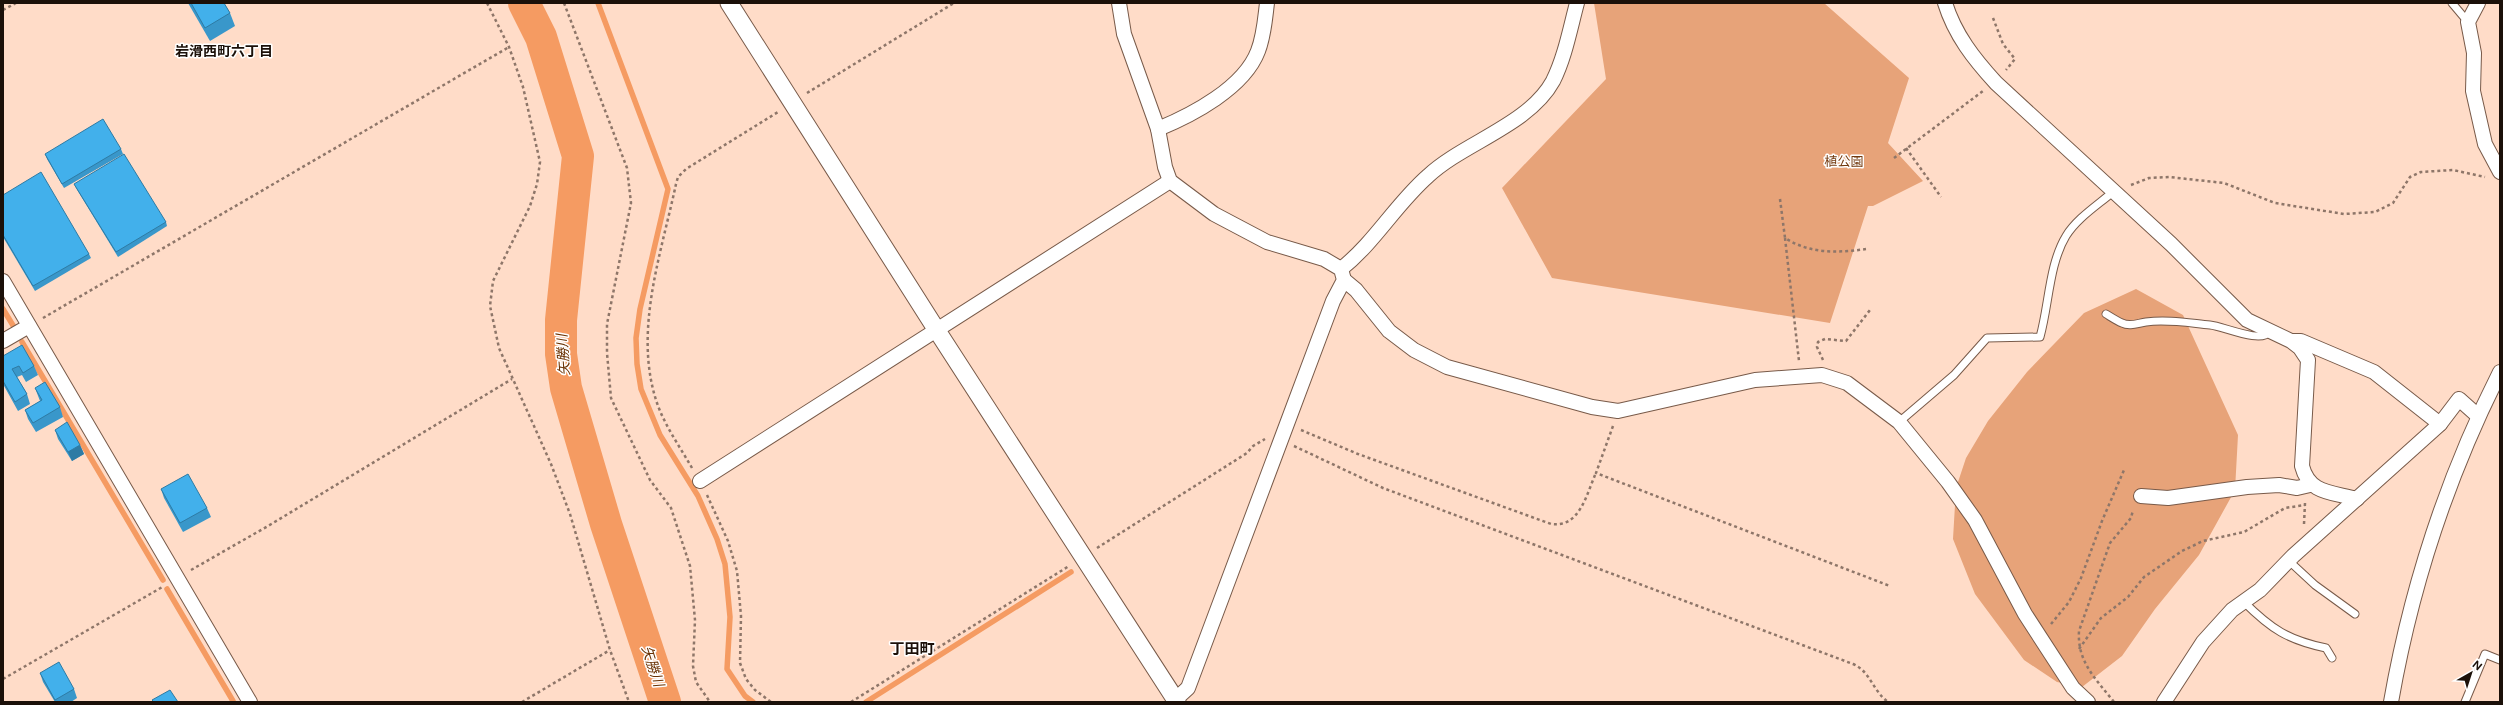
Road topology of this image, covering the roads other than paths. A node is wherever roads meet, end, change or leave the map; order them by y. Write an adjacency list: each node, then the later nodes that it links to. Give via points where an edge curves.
1 (729, 3): 17 (street)
2 (1119, 3): 9 (street, via 1124,34)
3 (1266, 3): 9 (street, via 1265,27 1258,52 1243,74 1223,92 1184,118)
4 (1577, 3): 13 (street, via 1559,67 1541,96 1524,112 1430,174)
5 (1945, 3): 12 (street, via 1952,26 1980,67)
6 (2452, 3): 8 (lane)
7 (2478, 3): 8 (street)
8 (2468, 22): 10 (street, via 2474,53 2473,91 2485,144)
9 (1158, 129): 11 (street)
10 (2496, 175)
11 (1170, 181): 13 (street, via 1214,214 1267,242 1324,259); 17 (street)
12 (2116, 193): 18 (street, via 2247,320); 23 (lane, via 2079,220 2067,235 2050,282 2048,308 2040,337 1987,338 1954,375)
13 (1342, 274): 23 (street, via 1389,331 1414,350 1447,367 1479,377 1618,412 1755,380 1822,376 1847,383); 34 (street, via 1288,425 1188,688)
14 (3, 281): 16 (street)
15 (2106, 314): 18 (lane, via 2122,324 2131,325 2146,322 2180,322 2217,325 2239,333 2262,336)
16 (29, 326): 19 (street); 35 (street)
17 (936, 330): 25 (street); 34 (street)
18 (2269, 332): 20 (street)
19 (3, 341)
20 (2291, 341): 24 (street, via 2301,341 2374,372); 26 (street, via 2300,348 2308,360 2302,466)
21 (2500, 372): 22 (street)
22 (2478, 416): 24 (street, via 2459,399); 38 (street, via 2435,526 2410,612)
23 (1899, 422): 36 (street, via 1975,520 2025,614 2073,688)
24 (2440, 424): 27 (street)
25 (700, 481)
26 (2310, 485): 27 (street); 28 (street, via 2297,488 2279,485 2247,488)
27 (2357, 499): 29 (street)
28 (2138, 502)
29 (2289, 561): 30 (street); 31 (lane, via 2315,585)
30 (2244, 602): 32 (lane, via 2269,627 2300,642 2326,648); 37 (street, via 2232,610 2203,642)
31 (2355, 614)
32 (2332, 658)
33 (2500, 660): 39 (lane, via 2485,654)
34 (1176, 701)
35 (250, 702)
36 (2088, 702)
37 (2164, 702)
38 (2391, 702)
39 (2465, 702)

